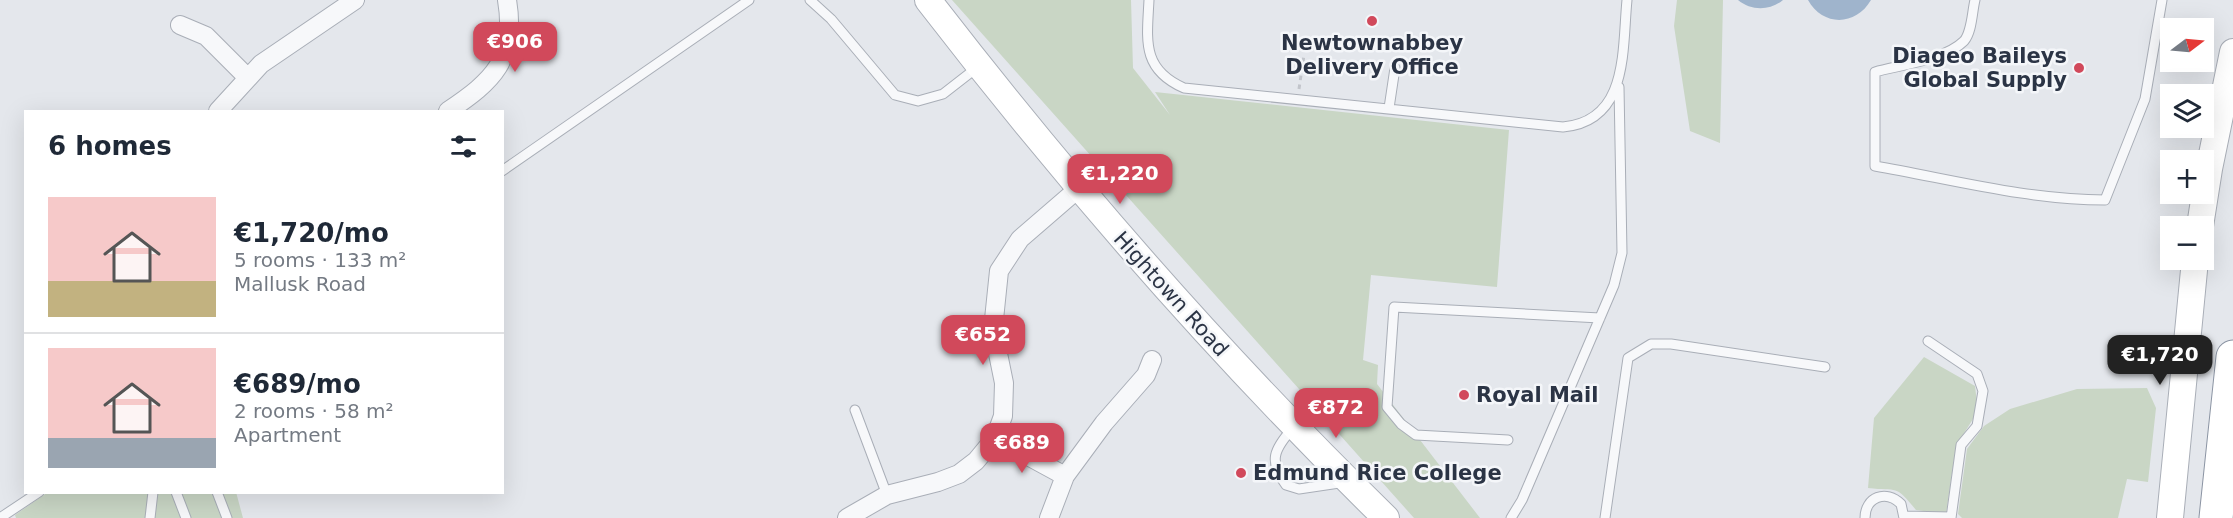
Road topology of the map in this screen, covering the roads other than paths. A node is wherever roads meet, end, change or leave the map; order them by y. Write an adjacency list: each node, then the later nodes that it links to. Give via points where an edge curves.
1 (355, 0): 14 (street, via 261,63)
2 (507, 0): 18 (street, via 507,44 495,74)
3 (749, 0): 19 (lane)
4 (810, 0): 12 (lane, via 895,95 918,101 943,94)
5 (928, 0): 12 (main road, Hightown Road)
6 (1149, 0): 16 (lane, via 1147,48 1162,74 1184,88)
7 (1627, 0): 15 (lane)
8 (1975, 0): 9 (lane, via 1963,42 1934,57 1875,72 1875,166 2085,200 2105,200 2145,99)
9 (2162, 0)
10 (180, 25): 14 (street, via 206,36)
11 (2233, 52): 21 (main road)
12 (979, 66): 20 (main road, Hightown Road)
13 (1395, 68): 16 (lane)
14 (248, 78): 17 (street)
15 (1618, 85): 16 (lane, via 1595,118 1563,127); 23 (lane, via 1622,253)
16 (1389, 108)
17 (219, 110)
18 (449, 110)
19 (504, 170)
20 (1079, 188): 29 (main road, Hightown Road); 30 (street, via 1020,239 999,271 993,329 1004,383 1003,416)
21 (2202, 216)
22 (2194, 270): 51 (main road)
23 (1600, 318): 31 (lane, via 1394,306 1387,407 1401,424 1416,435); 47 (lane)
24 (1928, 341): 50 (lane, via 1977,374 1983,391 1977,426 1961,445)
25 (2233, 357): 52 (highway)
26 (1152, 360): 32 (street, via 1146,375)
27 (1825, 367): 48 (lane, via 1671,344 1651,344 1628,358)
28 (855, 410): 38 (lane)
29 (1294, 427): 33 (main road, Hightown Road); 33 (lane, via 1275,454 1276,466 1286,485 1299,489)
30 (995, 438): 32 (street); 38 (street, via 976,461 958,474)
31 (1508, 440)
32 (1065, 476): 45 (street)
33 (1348, 481): 46 (main road, Hightown Road)
34 (36, 494): 40 (lane)
35 (153, 494): 41 (lane)
36 (177, 494): 42 (lane)
37 (218, 494): 43 (lane)
38 (887, 495): 44 (street)
39 (1904, 517): 49 (lane, via 1896,499 1884,495 1871,500); 50 (lane)
40 (0, 518)
41 (150, 518)
42 (186, 518)
43 (227, 518)
44 (847, 518)
45 (1049, 518)
46 (1386, 518)
47 (1511, 518)
48 (1605, 518)
49 (1865, 518)
50 (1951, 518)
51 (2170, 518)
52 (2216, 518)

